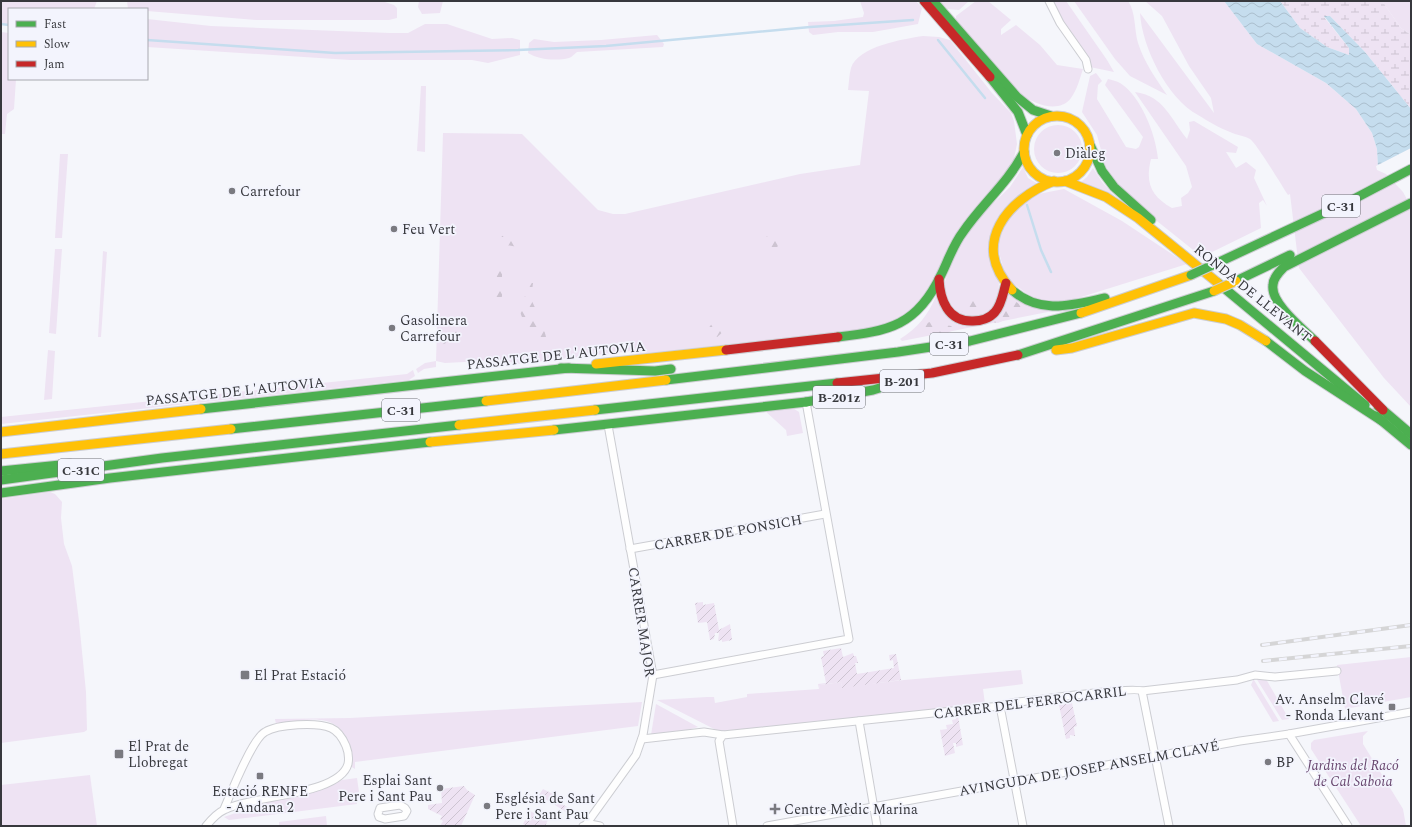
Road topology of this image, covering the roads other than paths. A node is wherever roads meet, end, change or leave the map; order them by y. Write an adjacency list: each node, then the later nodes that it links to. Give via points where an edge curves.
1 (924, 1): 6 (main road, via 1006,96 1018,112)
2 (933, 1): 5 (main road, RONDA DE LLEVANT, via 1017,97 1033,110)
3 (1048, 1): 4 (street, via 1086,60)
4 (1088, 69)
5 (1051, 116): 6 (main road, via 1037,122); 7 (main road, RONDA DE LLEVANT, via 1064,116 1077,122 1085,130)
6 (1027, 135): 8 (main road)
7 (1090, 145): 11 (main road, via 1089,158 1083,169); 26 (main road, RONDA DE LLEVANT, via 1104,174 1121,195)
8 (1024, 152): 10 (main road, RONDA DE LLEVANT, via 1028,165 1034,172); 15 (main road, PASSATGE DE L'AUTOVIA, via 1016,170 1005,185 961,233)
9 (1411, 169): 17 (main road, C-31, bridge, via 1270,240 1191,275)
10 (1054, 181): 11 (main road, RONDA DE LLEVANT); 16 (main road, via 1015,202 999,224 994,249 996,266)
11 (1065, 181): 27 (main road, RONDA DE LLEVANT, via 1106,197 1138,218 1309,357)
12 (1411, 193): 14 (main road, C-31)
13 (1411, 202): 14 (main road)
14 (1283, 263): 18 (main road, C-31, bridge, via 1214,291); 26 (main road, via 1273,280 1272,292 1276,300)
15 (940, 279): 16 (main road, via 939,293 947,310 952,316 970,322 988,318 996,310); 21 (main road, PASSATGE DE L'AUTOVIA, via 918,310 902,323 879,331)
16 (1006, 283): 17 (main road, via 1030,302 1061,308 1106,297)
17 (1138, 294): 20 (main road, C-31, via 1087,312 970,341)
18 (1027, 353): 23 (main road, C-31); 27 (main road, via 1072,348 1194,313 1206,313 1226,317 1246,326 1305,370)
19 (771, 357): 20 (main road)
20 (800, 363): 32 (main road, C-31, via 426,408)
21 (561, 368): 22 (main road, via 655,371); 29 (main road, PASSATGE DE L'AUTOVIA)
22 (678, 368)
23 (932, 372): 24 (main road, B-201); 33 (main road, C-31)
24 (872, 390): 25 (main road, B-201z)
25 (806, 402): 28 (main road, B-201z); 37 (street)
26 (1383, 410): 30 (main road, RONDA DE LLEVANT)
27 (1382, 421): 31 (main road, RONDA DE LLEVANT)
28 (608, 425): 36 (main road, B-201z, via 455,439 110,478); 38 (street, CARRER MAJOR)
29 (1, 432)
30 (1411, 434)
31 (1411, 445)
32 (1, 454)
33 (162, 458): 34 (main road, C-31); 35 (main road, C-31C)
34 (1, 471)
35 (1, 480)
36 (1, 494)
37 (825, 514): 38 (street, CARRER DE PONSICH); 40 (street, via 849,640)
38 (630, 549): 40 (street, CARRER MAJOR)
39 (1337, 671): 41 (street, CARRER DEL FERROCARRIL, via 1275,677 1255,675 1238,680)
40 (653, 675): 47 (street, CARRER MAJOR)
41 (1142, 691): 42 (street, CARRER DEL FERROCARRIL, via 1138,689); 48 (street)
42 (1000, 706): 44 (street, CARRER DEL FERROCARRIL); 49 (street)
43 (1411, 712): 45 (street, AVINGUDA DE JOSEP ANSELM CLAVÉ)
44 (859, 721): 46 (street, CARRER DEL FERROCARRIL); 50 (street)
45 (1289, 734): 48 (street, AVINGUDA DE JOSEP ANSELM CLAVÉ); 61 (street)
46 (721, 736): 47 (street, CARRER DEL FERROCARRIL, via 704,732); 56 (street, via 719,741)
47 (643, 737): 52 (street, CARRER MAJOR, via 626,772)
48 (1155, 756): 49 (street, AVINGUDA DE JOSEP ANSELM CLAVÉ); 60 (street)
49 (1014, 781): 50 (street, AVINGUDA DE JOSEP ANSELM CLAVÉ); 59 (street)
50 (873, 807): 57 (street, AVINGUDA DE JOSEP ANSELM CLAVÉ); 58 (street)
51 (224, 809): 51 (street, via 326,785 338,778 346,769 348,758 345,744 339,734 322,725 290,726 265,731 256,741); 53 (street)
52 (593, 813): 54 (street, CARRER MAJOR); 55 (street, via 594,820)
53 (206, 826)
54 (584, 826): 55 (street)
55 (600, 826)
56 (733, 826)
57 (767, 826)
58 (877, 826)
59 (1023, 826)
60 (1169, 826)
61 (1348, 826)

